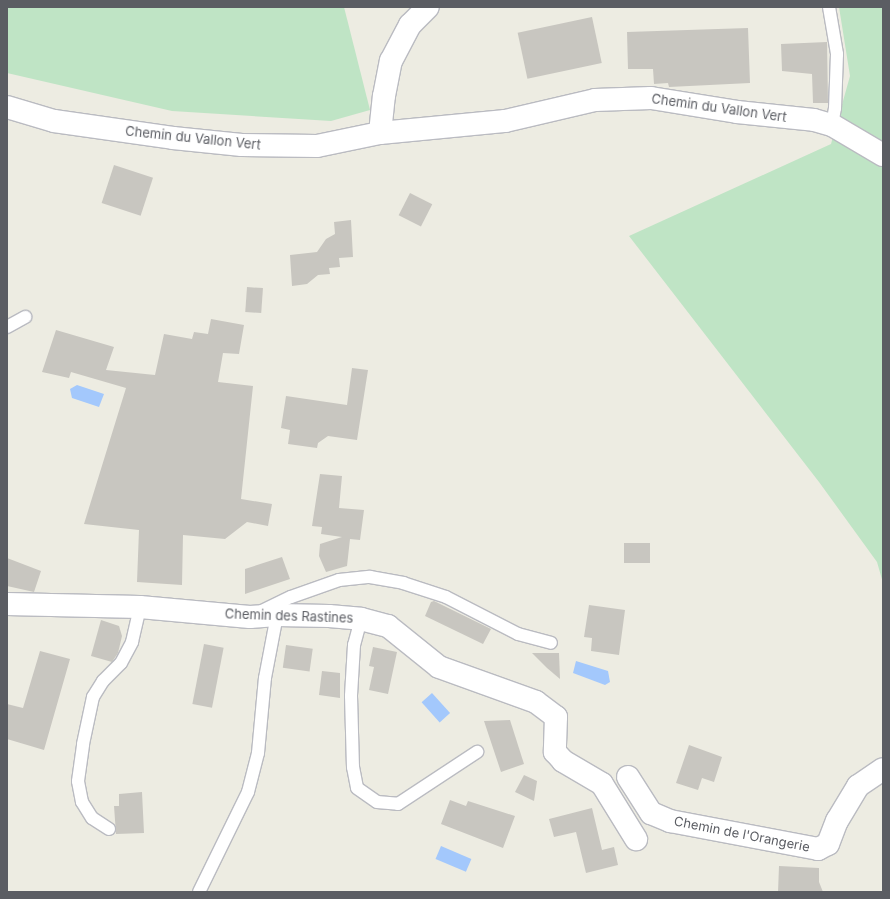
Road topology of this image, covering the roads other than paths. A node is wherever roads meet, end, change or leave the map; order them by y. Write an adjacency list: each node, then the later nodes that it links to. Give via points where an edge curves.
1 (428, 7): 5 (street, via 410,26 391,61)
2 (829, 7): 4 (lane, via 837,54)
3 (7, 107): 5 (street, Chemin du Vallon Vert, via 54,121 242,145 317,146)
4 (832, 125): 5 (street, Chemin du Vallon Vert, via 814,120 736,112 652,98 596,100 506,121); 6 (street, Chemin du Vallon Vert)
5 (380, 132)
6 (883, 155)
7 (25, 317): 8 (lane)
8 (7, 327)
9 (7, 604): 10 (street, Chemin des Rastines)
10 (140, 607): 12 (street, Chemin des Rastines); 18 (lane, via 132,642 121,663 103,681 93,697 83,744 78,781 82,802 92,818)
11 (276, 615): 12 (street, Chemin des Rastines); 13 (street, Chemin des Rastines); 20 (lane, via 265,678 258,752 248,792)
12 (250, 617): 14 (lane, via 290,597 340,580 370,577 403,583 446,597 518,634)
13 (361, 619): 15 (lane, via 354,645 351,696 353,767 357,788 377,802 398,804); 19 (street, Chemin des Rastines, via 388,626 439,667 536,702 556,717 555,752 563,761 602,784)
14 (551, 643)
15 (477, 752)
16 (883, 769): 17 (street, Chemin de l'Orangerie, via 858,786 837,821 828,844 818,849 670,821 651,813)
17 (628, 778)
18 (109, 829)
19 (636, 839)
20 (199, 892)

